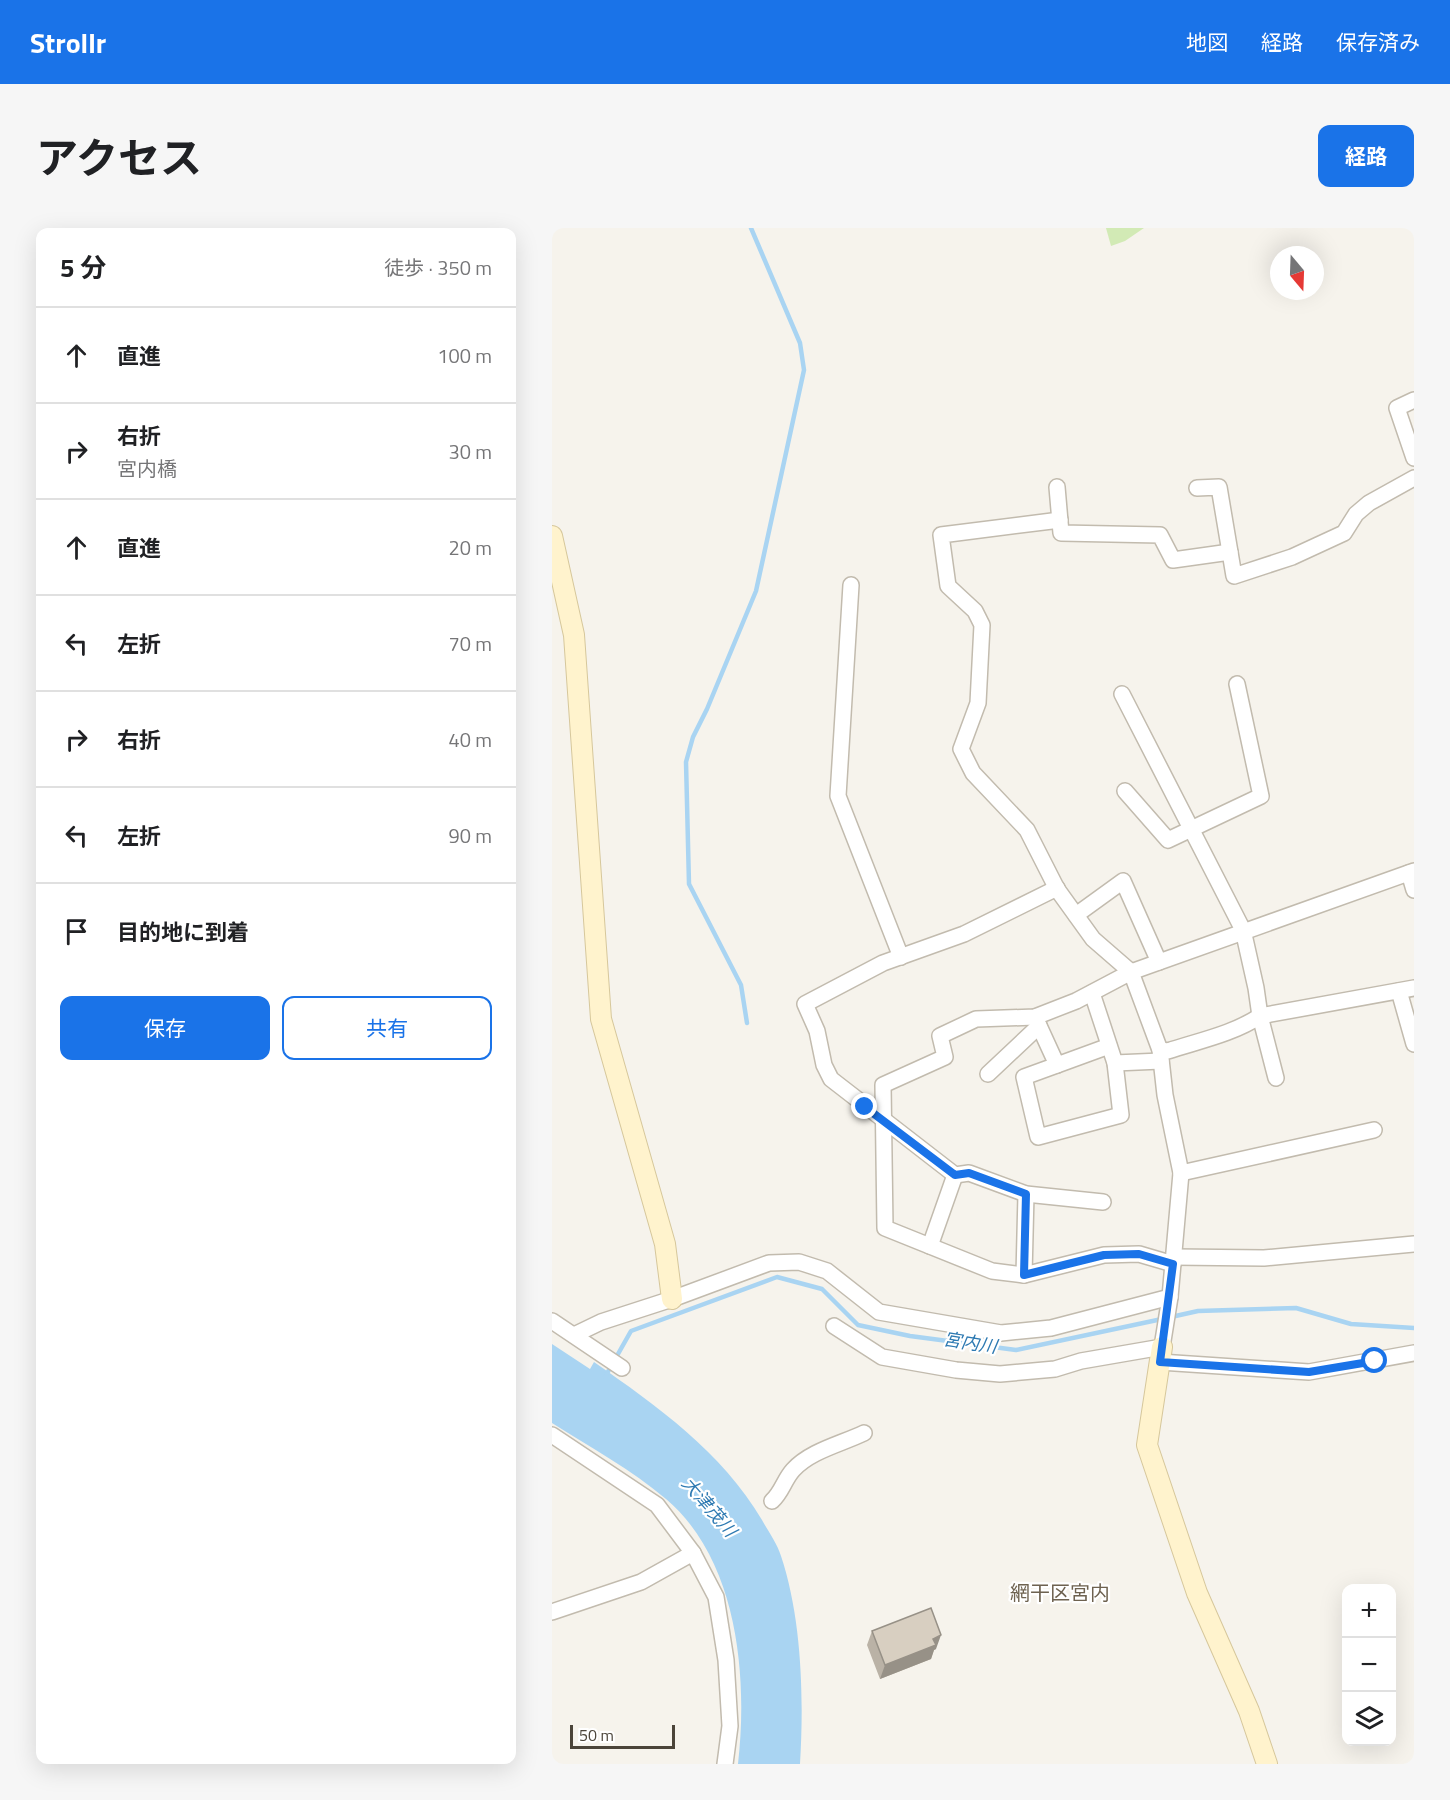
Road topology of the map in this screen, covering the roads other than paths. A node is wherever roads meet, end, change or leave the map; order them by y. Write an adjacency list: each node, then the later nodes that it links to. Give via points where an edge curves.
1 (1414, 400): 2 (street, via 1397,408)
2 (1414, 458)
3 (1414, 478): 8 (street, via 1370,503 1356,514 1344,533 1292,557 1234,576)
4 (1057, 487): 6 (street)
5 (1197, 489): 8 (street, via 1219,487)
6 (1060, 520): 8 (street, via 1061,533 1160,535 1173,560); 15 (street, via 941,535 948,586 975,611 982,625 978,703 961,749 973,773 1027,830)
7 (552, 536): 44 (street, via 574,635 601,1019 665,1244)
8 (1230, 552)
9 (851, 585): 19 (street, via 838,796)
10 (1237, 684): 13 (street, via 1261,796)
11 (1122, 694): 13 (street)
12 (1125, 791): 13 (street, via 1168,840)
13 (1191, 830): 18 (street)
14 (1412, 872): 16 (street); 18 (street)
15 (1057, 888): 17 (street); 19 (street, via 964,934)
16 (1414, 890)
17 (1076, 915): 20 (street, via 1123,881); 21 (street, via 1093,939)
18 (1243, 930): 20 (street); 24 (street)
19 (901, 957): 33 (street, via 805,1004 831,1079)
20 (1160, 962): 21 (street)
21 (1131, 972): 23 (street); 28 (street)
22 (1406, 990): 24 (street); 26 (street)
23 (1092, 993): 25 (street); 27 (street)
24 (1260, 1016): 28 (street, via 1247,1025); 32 (street)
25 (1037, 1022): 30 (street); 31 (street); 33 (street, via 976,1019 940,1036 945,1057 883,1085)
26 (1414, 1044)
27 (1109, 1046): 29 (street); 30 (street)
28 (1161, 1055): 29 (street); 35 (street)
29 (1115, 1063): 30 (street, via 1121,1115 1038,1137 1024,1077)
30 (1057, 1065)
31 (988, 1074)
32 (1276, 1078)
33 (881, 1120): 36 (street); 40 (street, via 885,1228)
34 (1374, 1130): 35 (street)
35 (1180, 1173): 41 (street)
36 (955, 1175): 37 (street, via 969,1173); 40 (street)
37 (1026, 1194): 38 (street); 42 (street)
38 (1103, 1202)
39 (1414, 1244): 41 (street, via 1264,1258)
40 (930, 1246): 42 (street, via 992,1271)
41 (1173, 1260): 42 (street, via 1139,1254 1104,1255); 43 (street)
42 (1024, 1275)
43 (1170, 1297): 44 (street, via 1051,1328 1002,1333 879,1312 827,1271 799,1262 769,1263); 49 (street)
44 (672, 1299): 47 (street)
45 (552, 1321): 47 (street)
46 (834, 1326): 49 (street, via 882,1357 1000,1374)
47 (574, 1335): 50 (street)
48 (1414, 1353): 49 (street, via 1309,1372)
49 (1161, 1354): 57 (street, via 1147,1445 1197,1593 1249,1711)
50 (622, 1368)
51 (864, 1433): 53 (street, via 804,1460)
52 (552, 1435): 54 (street, via 657,1505)
53 (772, 1501)
54 (693, 1553): 55 (street, via 641,1582); 56 (street, via 716,1597 726,1660 730,1726)
55 (552, 1612)
56 (725, 1764)
57 (1267, 1764)

